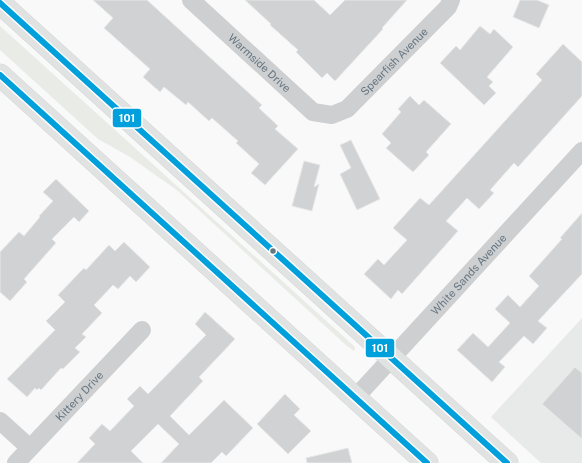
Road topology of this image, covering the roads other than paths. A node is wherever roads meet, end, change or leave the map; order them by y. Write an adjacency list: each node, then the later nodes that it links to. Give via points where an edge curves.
1 (192, 0): 5 (street, Warmside Drive, via 313,112)
2 (451, 0): 5 (street, Spearfish Avenue, via 448,7 347,109)
3 (0, 3): 8 (main road)
4 (0, 75): 9 (main road)
5 (332, 115)
6 (582, 151): 8 (street, White Sands Avenue)
7 (142, 330): 11 (street, Kittery Drive)
8 (392, 359): 9 (street, White Sands Avenue); 14 (main road)
9 (355, 398): 13 (main road)
10 (0, 421): 11 (street)
11 (30, 448): 12 (street, Kittery Drive)
12 (16, 463)
13 (427, 463)
14 (506, 463)

